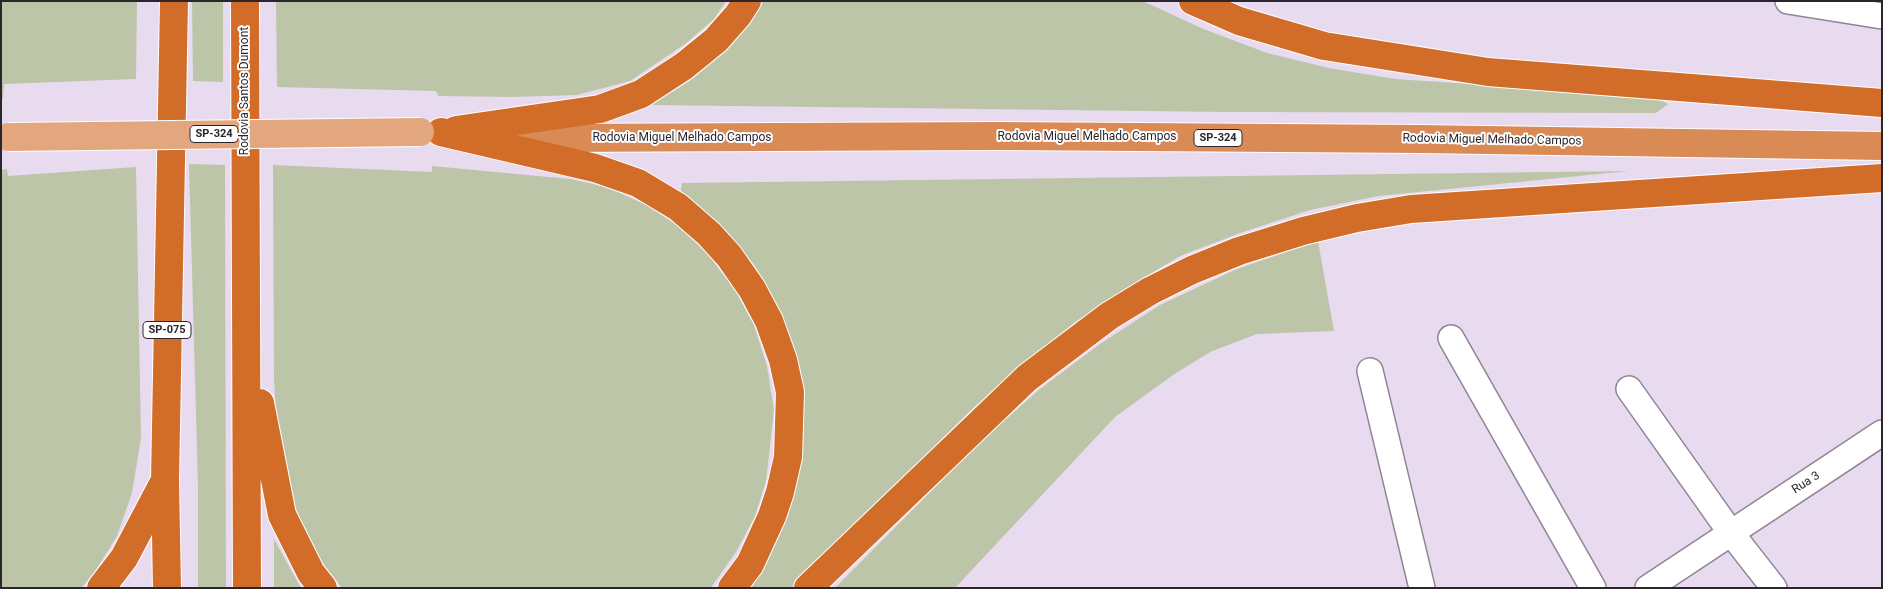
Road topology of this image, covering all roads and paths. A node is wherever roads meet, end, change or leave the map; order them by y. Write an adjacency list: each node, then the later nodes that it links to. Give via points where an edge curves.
1 (174, 1): 17 (highway, SP-075)
2 (245, 1): 12 (highway, Rodovia Santos Dumont)
3 (747, 1): 8 (highway, via 716,40 641,94 600,109)
4 (1193, 1): 7 (highway, via 1238,21 1324,46 1488,72)
5 (1792, 2): 6 (street)
6 (1882, 16)
7 (1882, 103)
8 (431, 132): 9 (main road, Rodovia Miguel Melhado Campos / SP-324, bridge); 10 (highway, Rodovia Miguel Melhado Campos / SP-324, via 554,138 1420,138); 23 (highway, via 595,168 638,184 678,207 709,234 752,289 769,321 785,368 790,392 788,457 780,492 764,534 750,564)
9 (8, 137)
10 (1882, 146)
11 (1882, 178): 24 (highway, via 1411,209 1356,218 1239,251 1192,270 1109,316 1028,378)
12 (248, 337): 21 (highway); 22 (highway, via 282,515 311,573)
13 (1451, 338): 26 (street)
14 (1370, 371): 25 (street)
15 (1629, 389): 18 (street)
16 (1882, 433): 18 (street, Rua 3)
17 (165, 480): 19 (highway, via 124,558); 20 (highway, SP-075)
18 (1731, 533): 27 (street, Rua 3); 28 (street)
19 (101, 588)
20 (167, 588)
21 (248, 588)
22 (323, 588)
23 (732, 588)
24 (808, 588)
25 (1422, 588)
26 (1593, 588)
27 (1648, 588)
28 (1774, 588)

